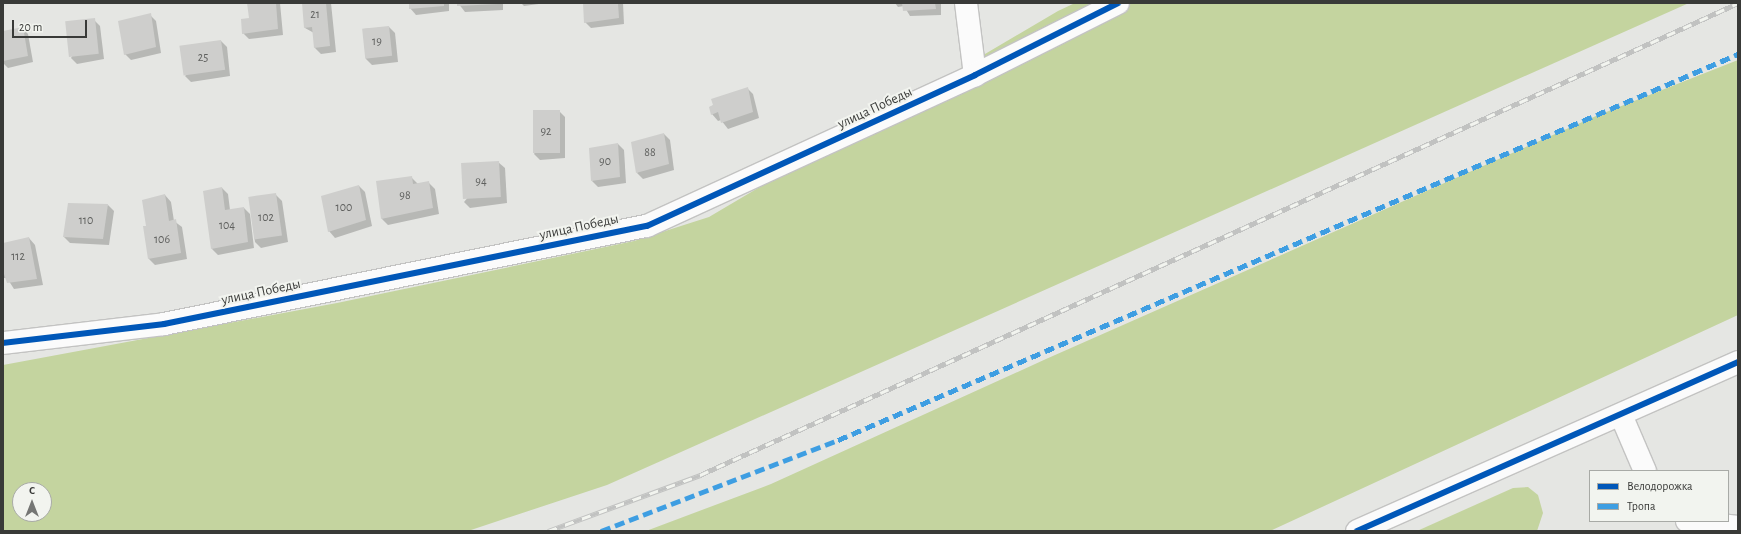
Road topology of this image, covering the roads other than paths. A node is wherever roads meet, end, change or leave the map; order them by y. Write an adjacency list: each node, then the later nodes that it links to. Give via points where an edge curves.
1 (966, 3): 3 (street)
2 (1118, 3): 3 (street, улица Победы)
3 (975, 75): 4 (street, улица Победы, via 647,226 164,324)
4 (3, 343)
5 (1738, 362): 6 (street)
6 (1621, 415): 7 (street); 10 (street)
7 (1645, 470)
8 (1696, 522): 9 (street)
9 (1738, 527)
10 (1357, 531)

